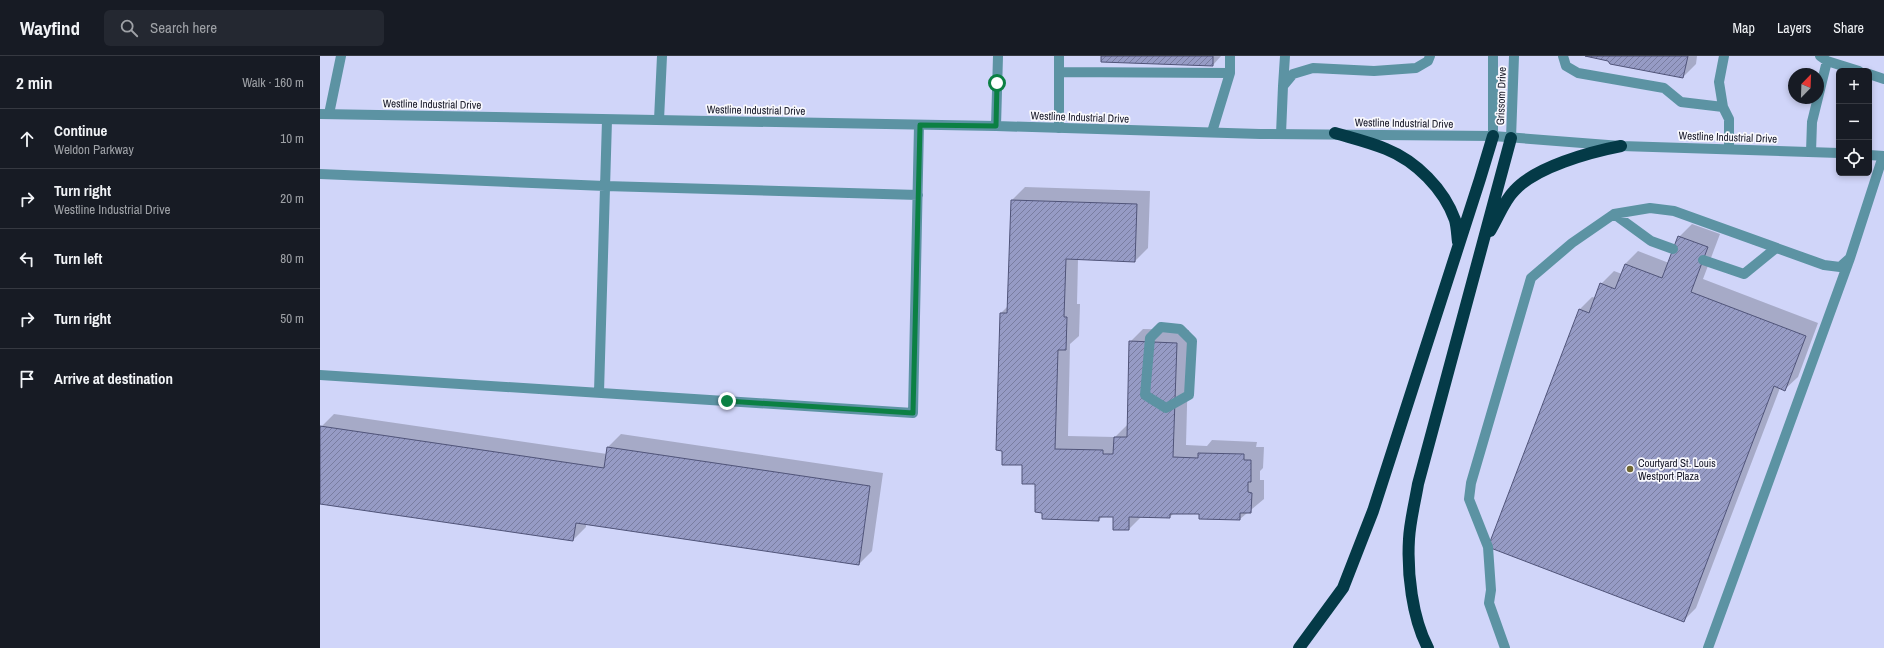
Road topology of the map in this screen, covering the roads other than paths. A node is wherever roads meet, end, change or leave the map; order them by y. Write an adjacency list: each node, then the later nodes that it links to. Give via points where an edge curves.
1 (341, 56): 20 (street)
2 (662, 56): 22 (street)
3 (998, 56): 24 (street)
4 (1059, 56): 14 (street)
5 (1230, 56): 15 (street)
6 (1285, 56): 18 (street)
7 (1430, 56): 18 (street, via 1428,61 1416,68 1374,71 1313,68 1293,74)
8 (1494, 56): 29 (street, Grissom Drive)
9 (1514, 56): 30 (street, Grissom Drive)
10 (1724, 56): 19 (street, via 1719,82)
11 (1563, 57): 19 (street, via 1566,66 1578,73 1664,88 1681,102)
12 (1824, 58): 13 (street); 33 (street, via 1812,122)
13 (1851, 68)
14 (1059, 72): 15 (street); 25 (street)
15 (1230, 73): 26 (street)
16 (1872, 75): 17 (street)
17 (1884, 79)
18 (1283, 86): 28 (street)
19 (1723, 107): 32 (street, via 1729,119)
20 (325, 114): 21 (street, Westline Industrial Drive)
21 (607, 120): 22 (street, Westline Industrial Drive); 38 (street)
22 (659, 120): 23 (street, Westline Industrial Drive)
23 (920, 125): 24 (street, Westline Industrial Drive); 39 (street)
24 (996, 126): 25 (street, Westline Industrial Drive)
25 (1059, 128): 26 (street, Westline Industrial Drive)
26 (1212, 132): 28 (street, Westline Industrial Drive)
27 (1335, 133): 28 (street, Westline Industrial Drive); 29 (street, Westline Industrial Drive); 42 (highway, via 1386,149 1415,165 1450,208 1456,222)
28 (1281, 134)
29 (1492, 136): 30 (street, Westline Industrial Drive); 42 (highway)
30 (1511, 138): 31 (street, Westline Industrial Drive); 41 (highway)
31 (1621, 146): 32 (street, Westline Industrial Drive); 41 (highway, via 1560,163 1531,177 1514,191)
32 (1729, 149): 33 (street, Westline Industrial Drive)
33 (1811, 152): 34 (street, Westline Industrial Drive)
34 (1836, 153)
35 (1872, 155): 36 (street)
36 (1884, 156): 45 (street)
37 (320, 174): 38 (street)
38 (605, 186): 39 (street); 49 (street)
39 (918, 194): 49 (street, via 913,413)
40 (1614, 214): 43 (street, via 1650,208 1674,211); 44 (street, via 1651,240); 52 (street, via 1572,243 1532,278 1471,483 1469,498 1488,547 1490,604)
41 (1482, 244): 51 (highway, via 1418,484 1409,539 1411,588 1421,636)
42 (1459, 246): 50 (highway, via 1374,512 1343,588)
43 (1776, 248): 45 (street, via 1824,265 1840,267); 46 (street, via 1744,274)
44 (1673, 249)
45 (1850, 258): 53 (street)
46 (1703, 260)
47 (1180, 329): 47 (street, via 1161,327 1150,338 1145,395 1166,408 1189,395 1192,341)
48 (320, 374): 49 (street)
49 (599, 392)
50 (1299, 648)
51 (1428, 648)
52 (1505, 648)
53 (1708, 648)

